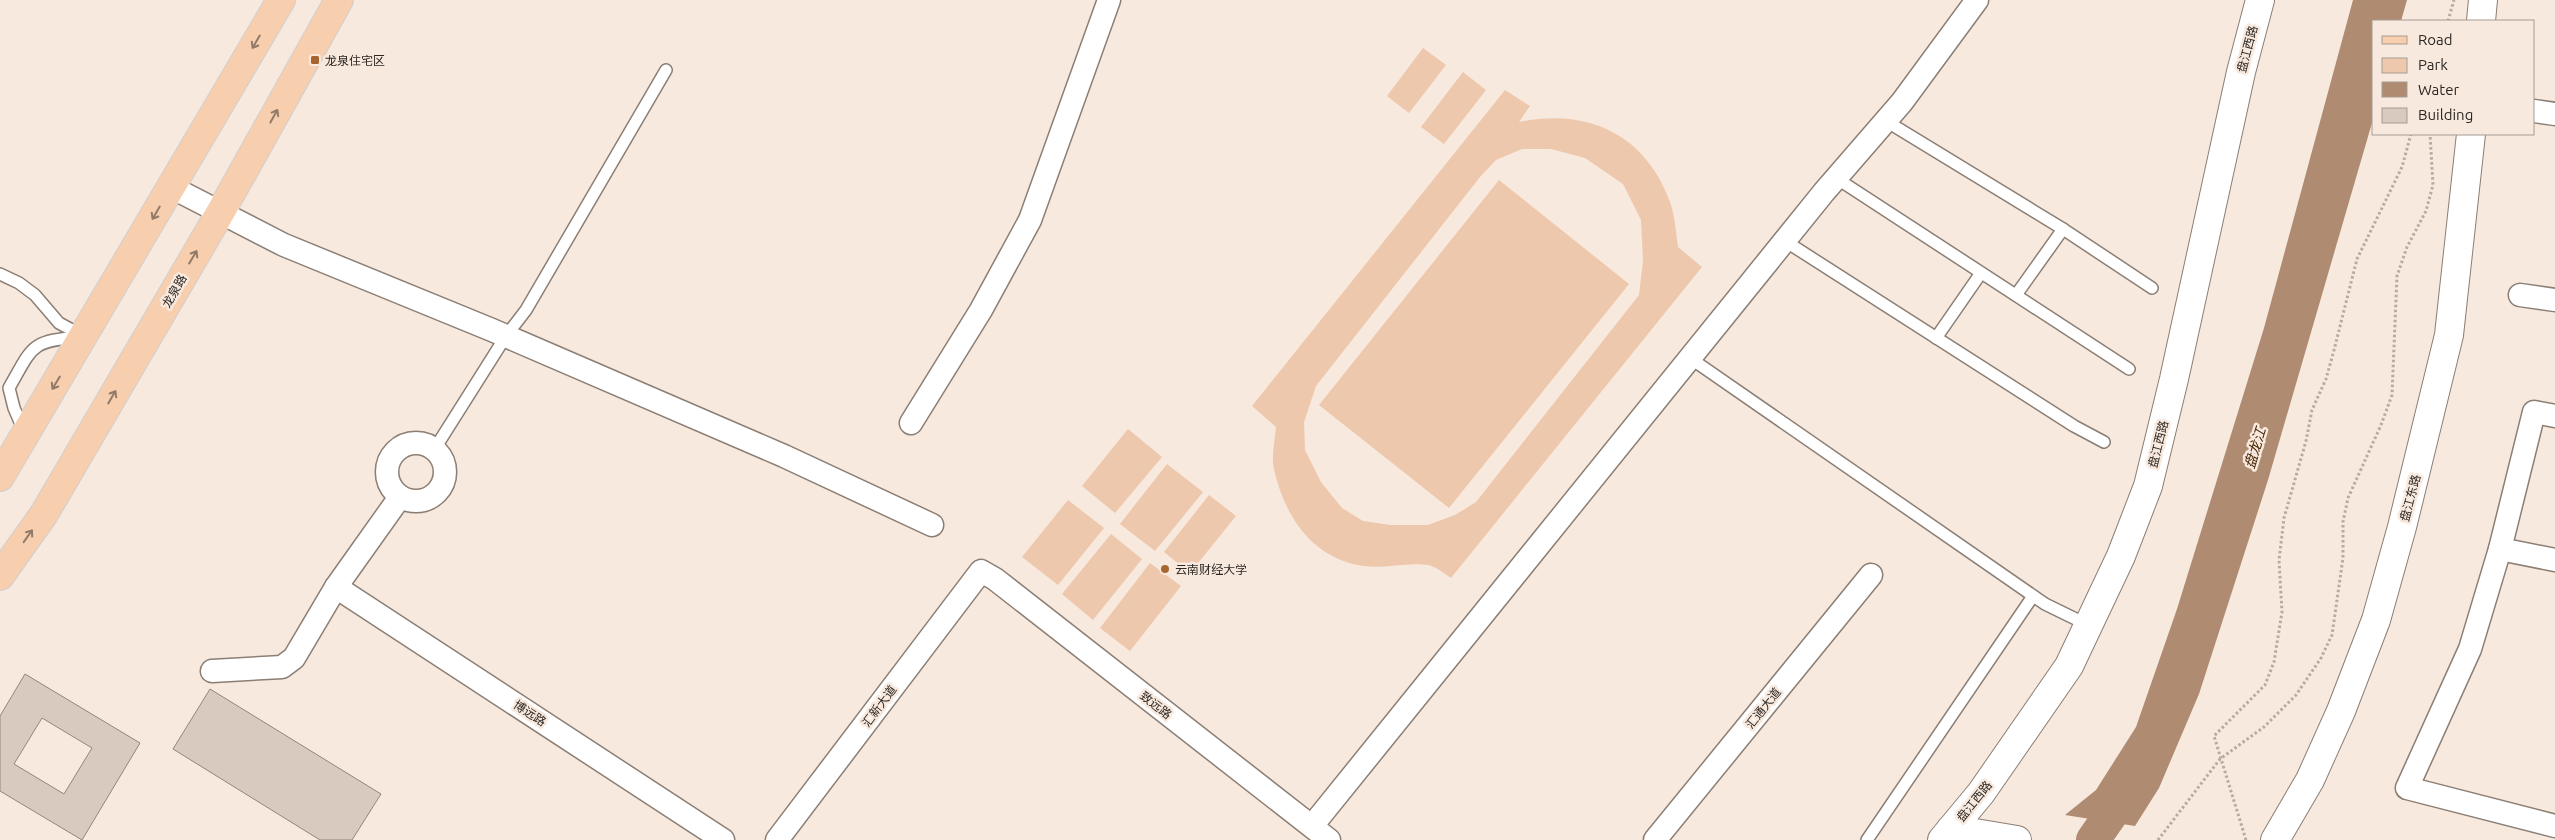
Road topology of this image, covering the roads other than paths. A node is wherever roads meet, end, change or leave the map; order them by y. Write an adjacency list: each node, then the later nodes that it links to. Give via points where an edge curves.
1 (339, 0): 15 (main road, 龙泉路, one-way to 1)
2 (1108, 0): 30 (street, via 1030,220 981,310)
3 (1977, 0): 11 (street)
4 (2260, 0): 44 (street, 盘江西路, via 2148,486 2121,556)
5 (2483, 0): 7 (street)
6 (275, 2): 14 (main road, one-way to 14)
7 (2481, 20)
8 (666, 70): 25 (lane, via 531,303)
9 (2535, 111): 10 (street)
10 (2555, 114)
11 (1886, 121): 13 (street); 16 (lane)
12 (2471, 135): 55 (street, 盘江东路, via 2449,335 2402,527 2376,620 2341,711 2310,780)
13 (1836, 178): 17 (street); 18 (lane)
14 (171, 187): 15 (street); 24 (main road, one-way to 24)
15 (220, 213): 25 (street, via 284,245); 41 (main road, 龙泉路, one-way to 15, via 44,514)
16 (2063, 229): 20 (lane); 21 (lane)
17 (1784, 241): 26 (lane); 27 (street)
18 (1981, 273): 21 (lane); 26 (lane)
19 (0, 274): 24 (lane, via 35,295 59,323)
20 (2152, 288)
21 (2016, 295): 28 (lane)
22 (2520, 295): 23 (street)
23 (2555, 300)
24 (84, 336): 31 (main road, one-way to 31); 31 (lane, via 51,339 32,349 9,388)
25 (506, 336): 33 (lane); 36 (street, via 784,456)
26 (1936, 338): 32 (lane)
27 (1690, 358): 43 (lane); 46 (street)
28 (2129, 369)
29 (2555, 416): 37 (street, via 2534,412)
30 (911, 423)
31 (25, 435): 34 (main road)
32 (2104, 442)
33 (434, 450): 35 (street, via 442,459 445,471 440,488 433,496 421,501); 35 (street, via 413,444 398,449 392,456 387,478)
34 (0, 477)
35 (400, 497): 42 (street)
36 (932, 525)
37 (2500, 549): 38 (street); 47 (street, via 2470,649 2407,788)
38 (2555, 560)
39 (981, 571): 46 (street, 致远路); 50 (street, 汇新大道)
40 (1871, 575): 52 (street, 汇通大道)
41 (0, 576)
42 (336, 587): 45 (street, via 294,658 282,667); 49 (street, 博远路)
43 (2033, 596): 44 (lane); 53 (lane)
44 (2088, 625): 48 (street, 盘江西路, via 2069,666 1981,793)
45 (212, 671)
46 (1312, 826): 51 (street, 致远路)
47 (2555, 826)
48 (1946, 834): 54 (street)
49 (723, 840)
50 (777, 840)
51 (1329, 840)
52 (1655, 840)
53 (1867, 840)
54 (2017, 840)
55 (2275, 840)

